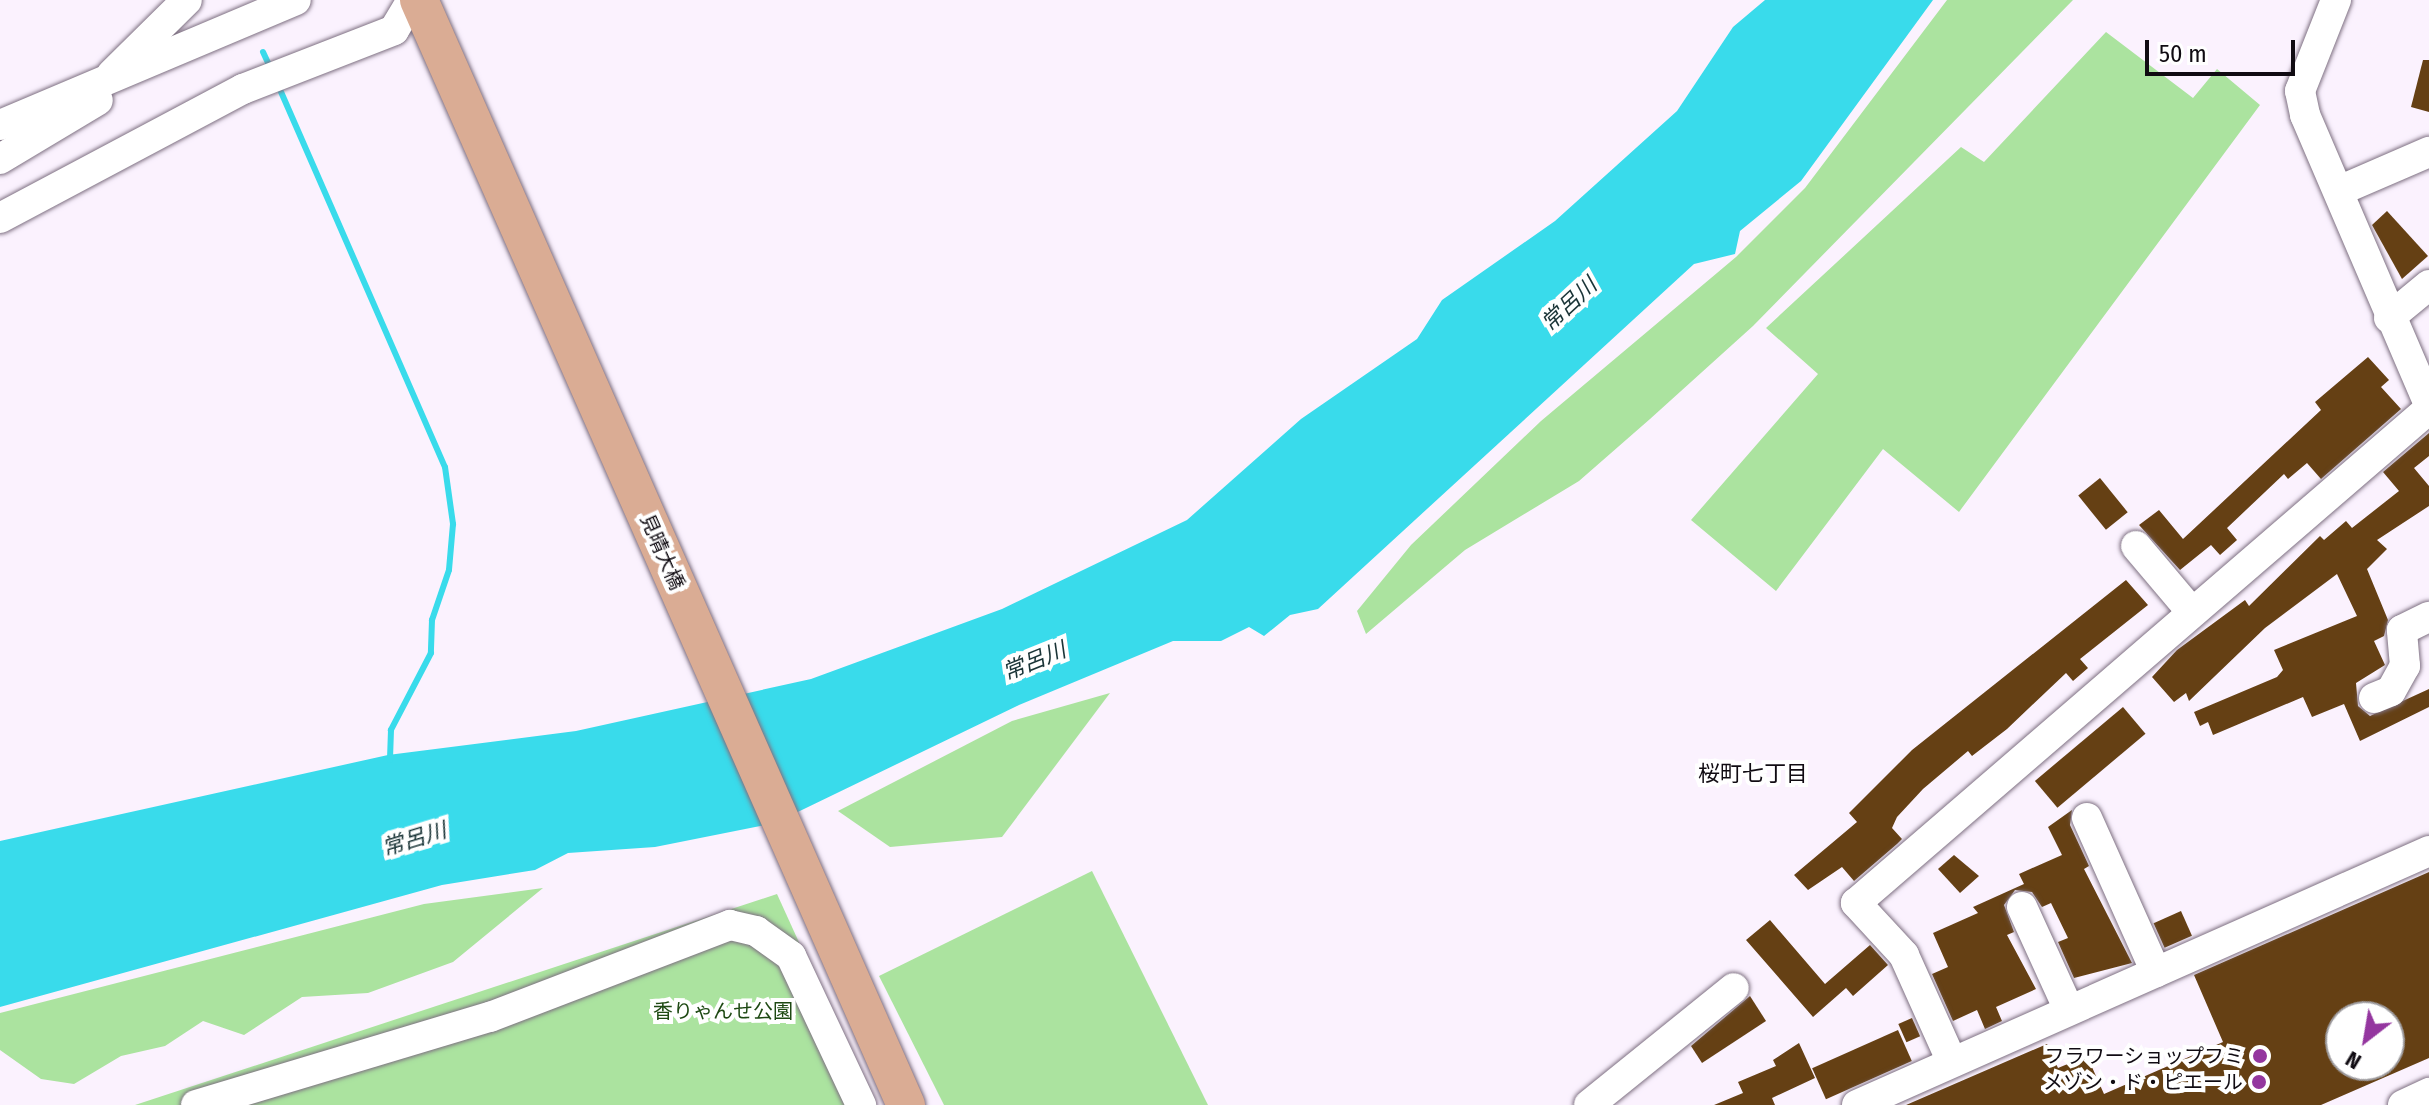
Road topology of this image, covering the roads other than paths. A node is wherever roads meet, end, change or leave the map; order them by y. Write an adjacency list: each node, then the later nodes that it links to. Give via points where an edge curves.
1 (187, 0): 6 (street)
2 (296, 0): 6 (street)
3 (412, 0): 12 (street, via 394,30 243,89)
4 (419, 0): 30 (main road, 見晴大橋)
5 (2336, 0): 11 (street, via 2300,91 2305,115)
6 (107, 80): 7 (street, via 82,76); 8 (street); 10 (street, via 102,97)
7 (0, 101)
8 (0, 125)
9 (2429, 152): 11 (street)
10 (0, 159)
11 (2341, 190): 14 (street)
12 (0, 218)
13 (2429, 285): 14 (street)
14 (2389, 318): 15 (street)
15 (2429, 407): 17 (street)
16 (2136, 546): 17 (street)
17 (2191, 611): 26 (street, via 1856,903 1904,955)
18 (2429, 617): 19 (street, via 2402,630 2405,666 2391,691)
19 (2374, 698)
20 (2087, 818): 23 (street)
21 (2429, 851): 23 (street)
22 (2022, 907): 25 (street)
23 (2156, 972): 25 (street)
24 (1734, 988): 31 (street)
25 (2069, 1010): 26 (street)
26 (1952, 1062): 32 (street)
27 (2429, 1093): 33 (street)
28 (196, 1105): 29 (street, via 490,1017 730,925 756,931 791,956)
29 (861, 1105)
30 (906, 1105)
31 (1589, 1105)
32 (1857, 1105)
33 (2403, 1105)

